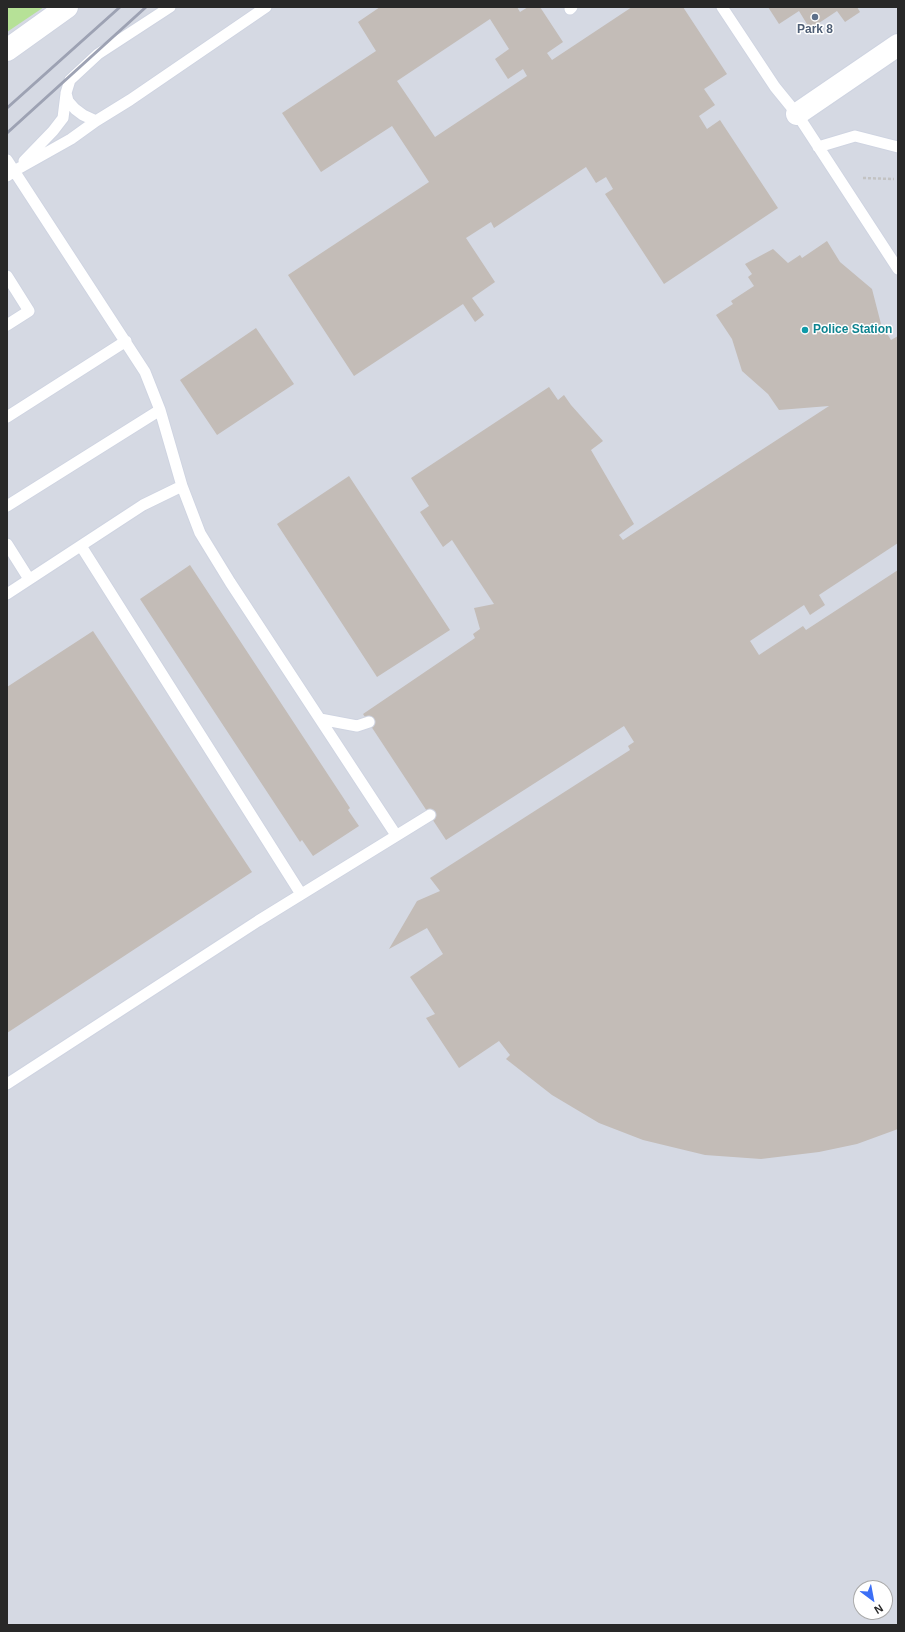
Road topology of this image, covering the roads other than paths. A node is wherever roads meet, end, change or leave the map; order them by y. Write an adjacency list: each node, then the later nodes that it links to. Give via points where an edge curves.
1 (66, 7): 6 (street)
2 (170, 7): 7 (lane, via 98,54 70,80)
3 (266, 7): 9 (lane)
4 (722, 7): 8 (lane, via 775,88)
5 (898, 45): 8 (street)
6 (7, 50)
7 (66, 93): 9 (lane, via 68,101 75,109); 13 (lane, via 63,118 51,134)
8 (796, 114): 10 (lane)
9 (96, 121): 13 (lane, via 71,139)
10 (818, 147): 11 (lane, via 855,136); 14 (lane)
11 (898, 147)
12 (7, 160): 13 (lane)
13 (10, 173): 17 (lane)
14 (898, 269)
15 (7, 276): 16 (lane, via 30,311)
16 (7, 325)
17 (126, 341): 18 (lane, via 145,372); 19 (lane)
18 (160, 410): 20 (lane); 21 (lane)
19 (7, 416)
20 (182, 486): 23 (lane, via 143,505); 26 (lane, via 200,533)
21 (7, 506)
22 (7, 544): 24 (lane)
23 (81, 546): 24 (lane); 30 (lane)
24 (29, 579): 25 (lane)
25 (7, 594)
26 (320, 719): 27 (lane, via 357,726); 29 (lane)
27 (369, 722)
28 (430, 815): 29 (lane)
29 (396, 835): 30 (lane)
30 (301, 894): 31 (lane)
31 (7, 1084)

